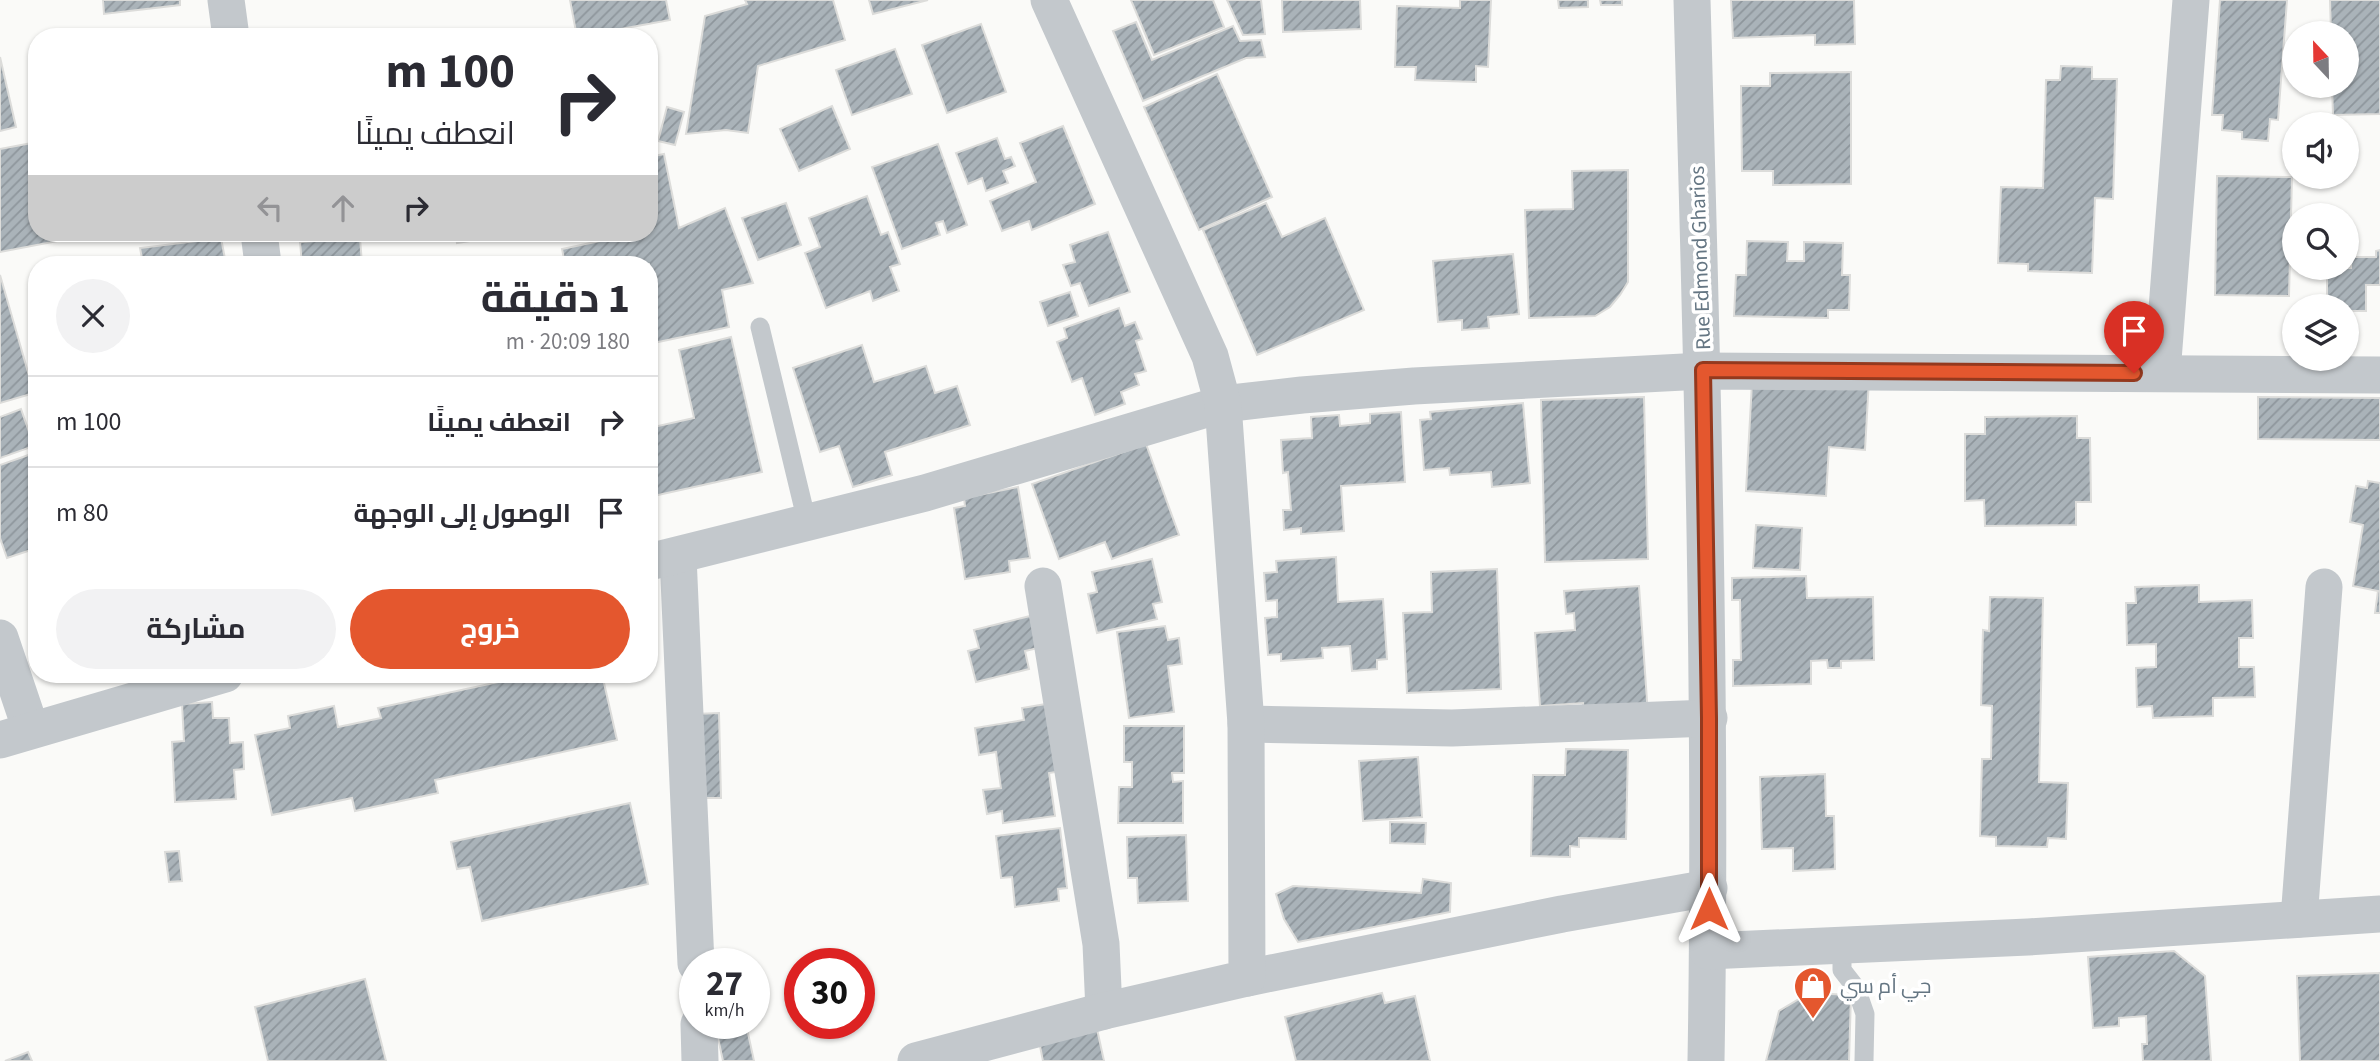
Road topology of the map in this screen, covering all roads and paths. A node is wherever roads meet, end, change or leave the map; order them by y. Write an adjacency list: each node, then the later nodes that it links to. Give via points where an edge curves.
1 (226, 0): 5 (street)
2 (1049, 0): 10 (street, via 1210,356)
3 (1692, 0): 7 (street, Rue Edmond Gharios)
4 (2191, 0): 8 (street)
5 (230, 28)
6 (760, 327): 11 (lane)
7 (1703, 370): 8 (street); 10 (street, via 1414,386); 17 (street, Rue Edmond Gharios)
8 (2162, 373): 9 (street)
9 (2380, 374)
10 (1223, 404): 11 (street, via 925,493); 18 (street)
11 (807, 522): 12 (street)
12 (663, 559): 24 (street)
13 (1043, 586): 27 (street, via 1101,944)
14 (2324, 587): 22 (street)
15 (0, 638): 19 (street)
16 (176, 683): 19 (street)
17 (1709, 718): 18 (street, via 1451,729); 20 (street, Rue Edmond Gharios)
18 (1246, 724): 26 (street)
19 (15, 735)
20 (1709, 888): 25 (street, Rue Edmond Gharios); 26 (street)
21 (2380, 914): 22 (street)
22 (2299, 919): 23 (street)
23 (1842, 946): 25 (street); 32 (lane, via 1842,970 1856,988 1865,1014)
24 (695, 948)
25 (1708, 951): 31 (street, Rue Edmond Gharios)
26 (1247, 978): 27 (street)
27 (1104, 1012): 30 (street)
28 (699, 1039): 29 (street)
29 (700, 1061)
30 (916, 1061)
31 (1706, 1061)
32 (1864, 1061)

